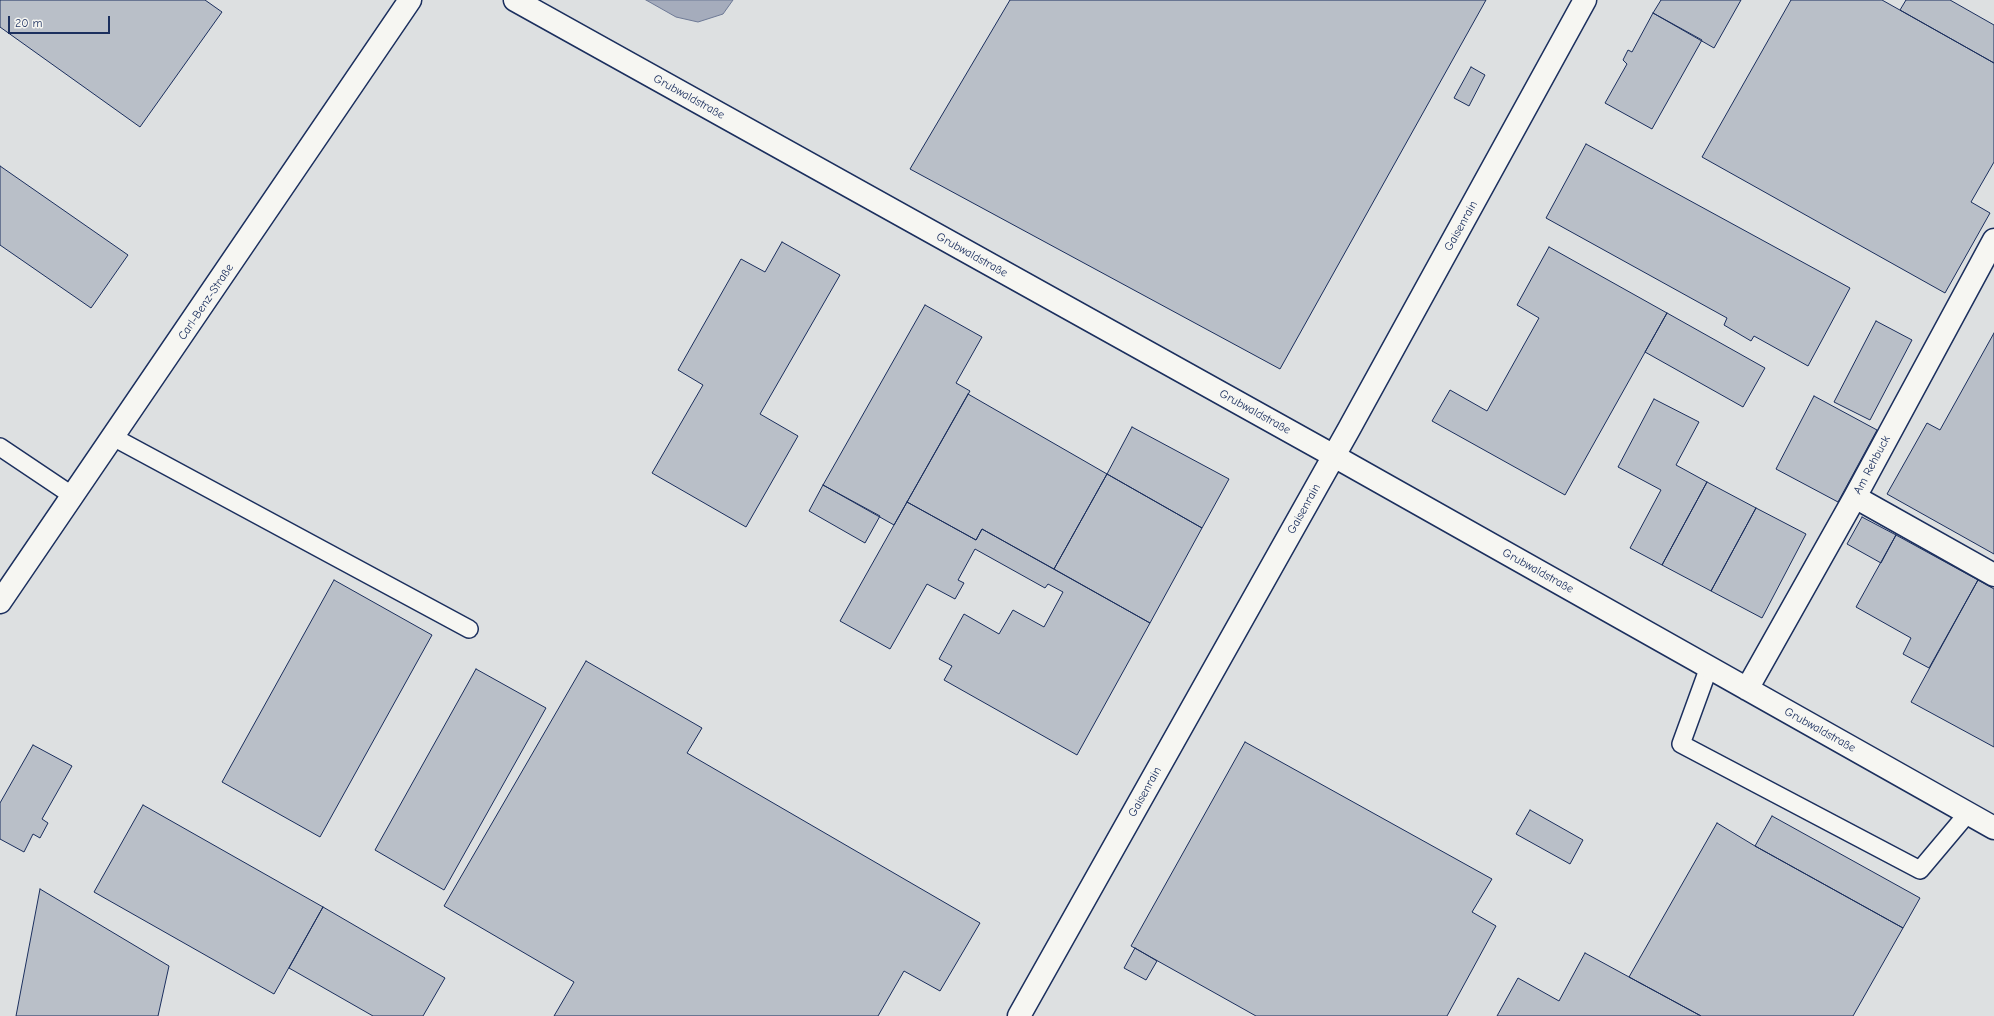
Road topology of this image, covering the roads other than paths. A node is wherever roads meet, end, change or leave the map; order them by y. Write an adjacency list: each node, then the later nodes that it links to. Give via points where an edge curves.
1 (410, 0): 5 (street, Carl-Benz-Straße)
2 (515, 0): 7 (street, Grubwaldstraße)
3 (1585, 0): 7 (street, Gaisenrain)
4 (1994, 240): 9 (street, Am Rehbuck)
5 (113, 437): 8 (street, Carl-Benz-Straße); 12 (lane)
6 (0, 447): 8 (lane)
7 (1334, 456): 13 (street, Grubwaldstraße); 17 (street, Gaisenrain)
8 (73, 496): 11 (street, Carl-Benz-Straße)
9 (1855, 497): 10 (street); 14 (street, Am Rehbuck)
10 (1994, 575)
11 (0, 602)
12 (469, 629)
13 (1709, 667): 14 (street, Grubwaldstraße); 15 (lane, via 1681,744 1920,870)
14 (1747, 689): 15 (street, Grubwaldstraße)
15 (1968, 813): 16 (street, Grubwaldstraße)
16 (1994, 828)
17 (1019, 1016)

